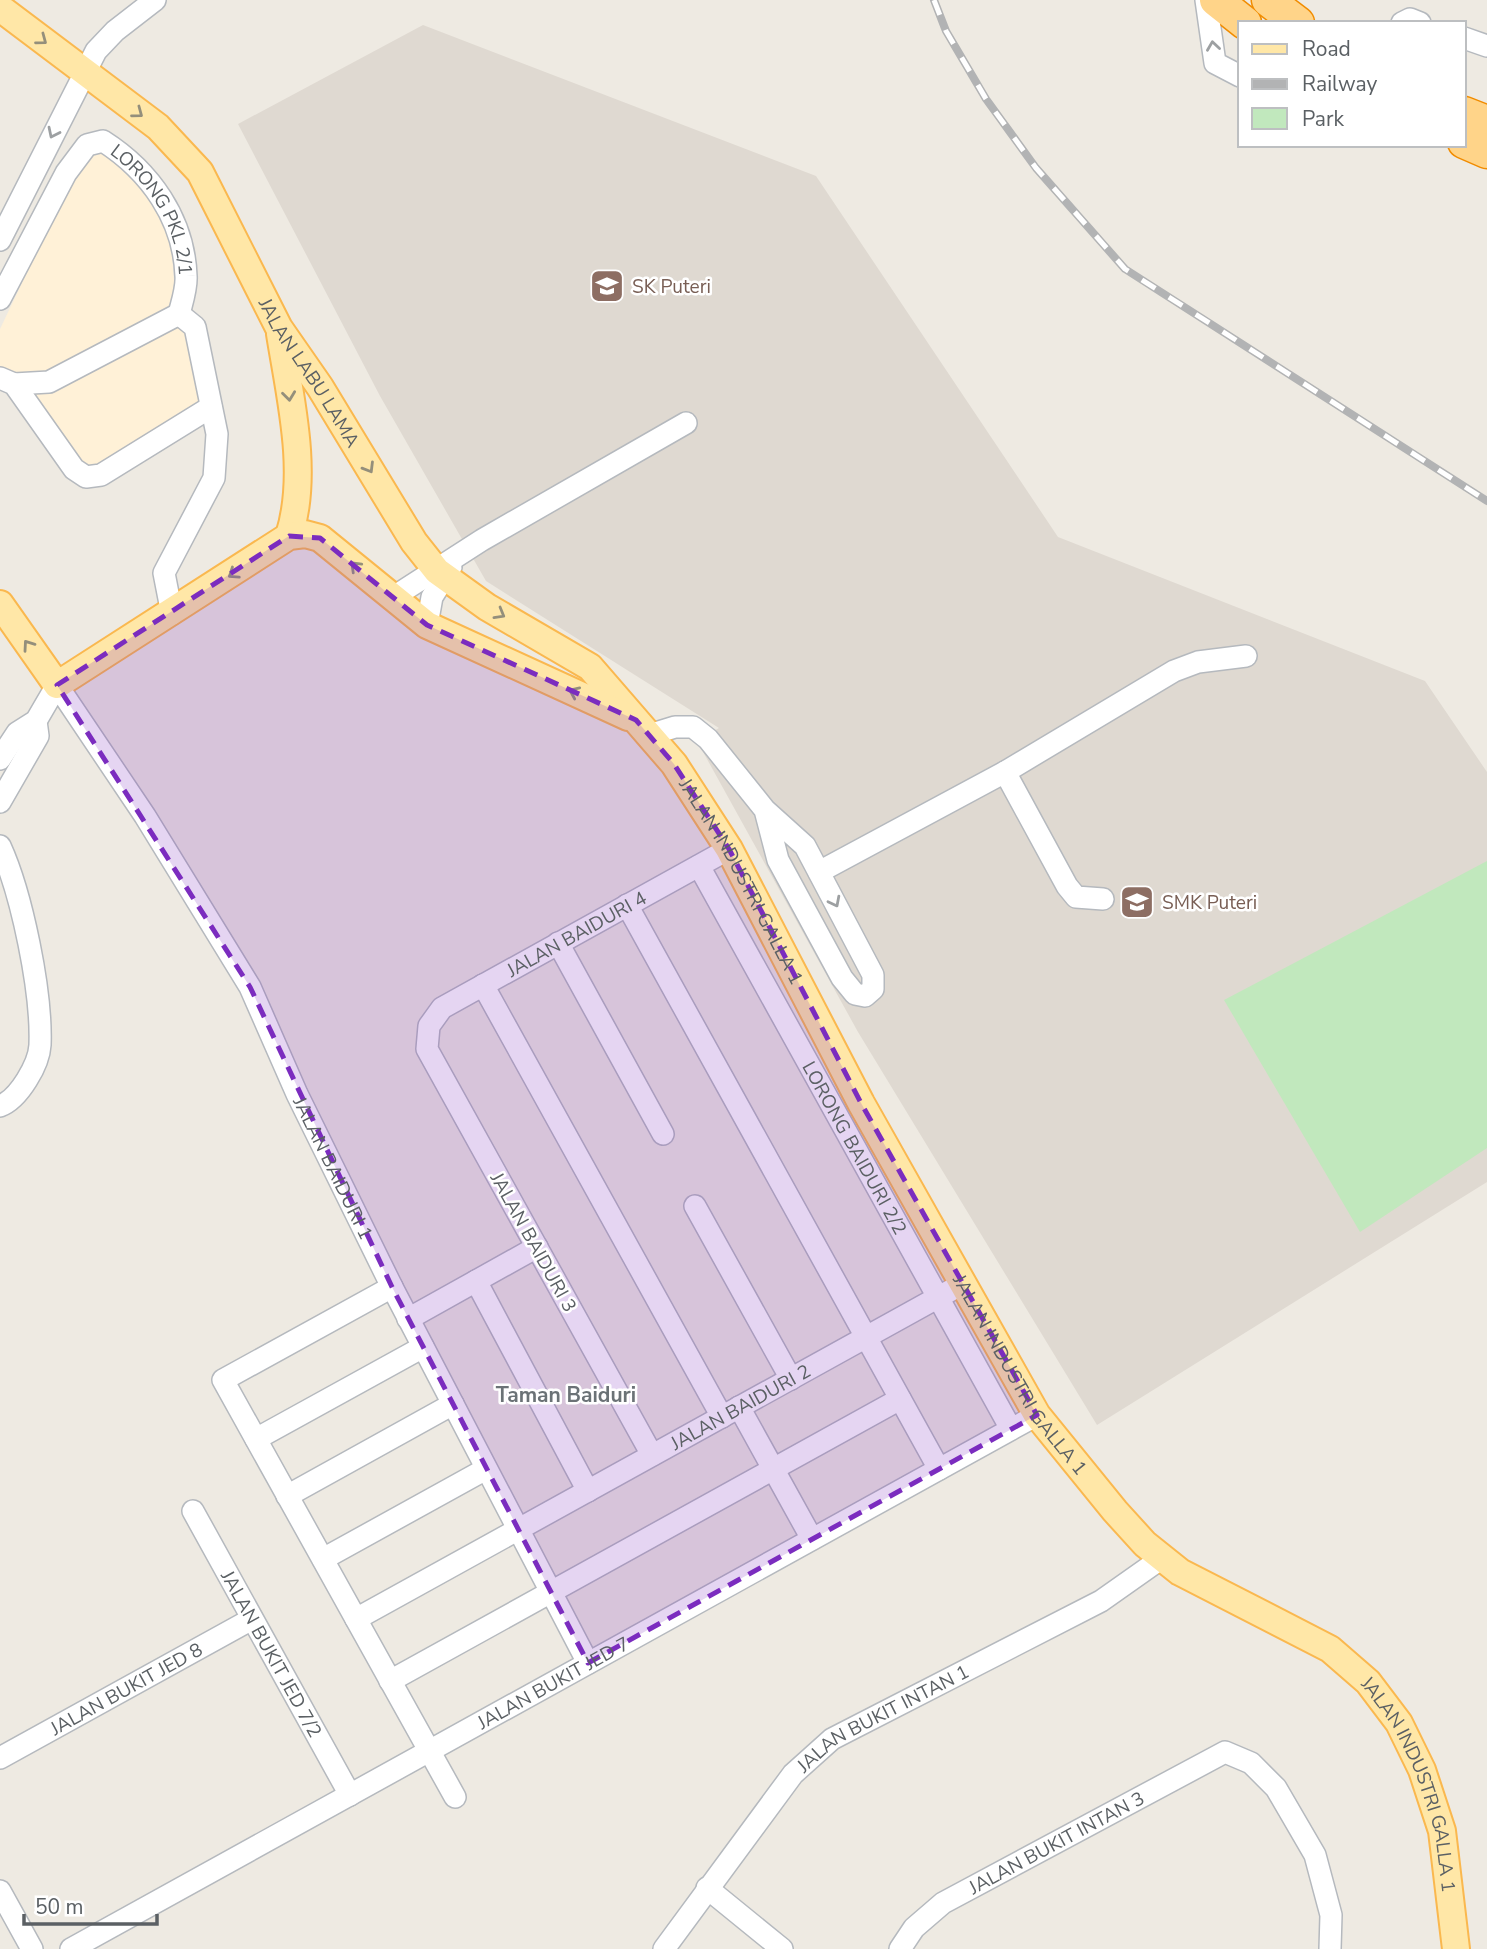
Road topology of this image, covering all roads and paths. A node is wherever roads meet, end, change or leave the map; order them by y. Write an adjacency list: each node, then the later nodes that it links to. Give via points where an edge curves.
1 (1206, 0): 11 (street, one-way to 1, via 1215,63)
2 (1216, 0): 6 (highway)
3 (1268, 0): 7 (highway)
4 (144, 2): 10 (street, via 96,51)
5 (0, 8): 10 (main road, JALAN LABU LAMA, one-way to 10)
6 (1242, 21)
7 (1295, 21)
8 (1466, 39): 9 (street)
9 (1487, 47)
10 (84, 72): 16 (street, one-way to 16); 19 (main road, JALAN LABU LAMA, one-way to 19, via 158,127 201,172)
11 (1238, 75)
12 (1466, 114): 13 (highway)
13 (1487, 122)
14 (1466, 143): 15 (highway)
15 (1487, 152)
16 (0, 240)
17 (0, 299): 18 (street, LORONG PKL 2/1, via 66,173 88,145 103,141 144,175 171,213 186,278)
18 (179, 314): 20 (street, via 49,382); 21 (street, via 195,327)
19 (279, 328): 23 (main road, one-way to 23, via 297,463 296,514); 24 (main road, JALAN LABU LAMA, one-way to 24, via 414,542)
20 (7, 381): 21 (street, via 74,469 86,477 101,475)
21 (211, 407): 27 (street, via 217,434 214,478 164,573)
22 (686, 423): 24 (street, via 461,554)
23 (289, 536): 25 (main road, one-way to 23, via 320,538); 27 (main road, one-way to 27)
24 (440, 574): 25 (street); 28 (street); 32 (main road, JALAN LABU LAMA, one-way to 32, via 590,667)
25 (392, 598): 28 (main road)
26 (0, 604): 30 (main road, one-way to 26)
27 (172, 614): 30 (main road)
28 (427, 625): 32 (main road, one-way to 28)
29 (1246, 656): 34 (street, via 1198,662 1174,671)
30 (57, 685): 31 (street); 52 (street, JALAN BAIDURI 1, via 145,816 250,987)
31 (36, 721): 33 (street, via 18,733); 35 (street, via 38,736)
32 (643, 727): 36 (street, via 693,726); 38 (main road, JALAN INDUSTRI GALLA 1, via 701,801)
33 (0, 759)
34 (1005, 772): 40 (street); 41 (street, via 1067,886 1076,897)
35 (0, 802)
36 (765, 810): 40 (street, via 805,846); 40 (street, one-way to 36, via 873,975 873,989 865,996 855,994 842,978 784,872)
37 (0, 846): 46 (street, via 34,968 40,1048 24,1084)
38 (729, 849): 39 (street, JALAN BAIDURI 4); 51 (main road, JALAN INDUSTRI GALLA 1, via 861,1103)
39 (699, 866): 42 (street, JALAN BAIDURI 4); 53 (street, LORONG BAIDURI 2/2)
40 (819, 872)
41 (1103, 899)
42 (627, 905): 43 (street, JALAN BAIDURI 4); 55 (street)
43 (558, 943): 44 (street, JALAN BAIDURI 4); 47 (street)
44 (483, 985): 45 (street, JALAN BAIDURI 4, via 442,1007); 60 (street)
45 (429, 1026): 49 (street, JALAN BAIDURI 3, via 427,1049)
46 (0, 1106)
47 (663, 1133)
48 (695, 1206): 57 (street)
49 (537, 1247): 50 (street); 64 (street, JALAN BAIDURI 3)
50 (476, 1281): 54 (street); 68 (street)
51 (964, 1283): 53 (street, JALAN BAIDURI 2); 61 (main road, JALAN INDUSTRI GALLA 1)
52 (391, 1287): 54 (street, JALAN BAIDURI 1); 63 (street, via 223,1380)
53 (938, 1297): 55 (street, JALAN BAIDURI 2); 62 (street, LORONG BAIDURI 2/2)
54 (408, 1319): 56 (street, JALAN BAIDURI 1)
55 (866, 1337): 57 (street, JALAN BAIDURI 2); 58 (street)
56 (423, 1347): 59 (street, JALAN BAIDURI 1); 63 (street)
57 (791, 1379): 60 (street, JALAN BAIDURI 2)
58 (901, 1399): 66 (street); 67 (street)
59 (453, 1404): 65 (street, JALAN BAIDURI 1); 69 (street)
60 (730, 1412): 64 (street, JALAN BAIDURI 2); 66 (street)
61 (1037, 1415): 62 (street, JALAN BUKIT JED 7); 73 (main road, JALAN INDUSTRI GALLA 1, via 1115,1511)
62 (1011, 1429): 67 (street, JALAN BUKIT JED 7)
63 (256, 1439): 69 (street)
64 (652, 1455): 68 (street, JALAN BAIDURI 2)
65 (486, 1469): 71 (street, JALAN BAIDURI 1); 74 (street)
66 (773, 1469): 72 (street); 75 (street)
67 (939, 1469): 72 (street, JALAN BUKIT JED 7)
68 (588, 1491): 71 (street, JALAN BAIDURI 2)
69 (287, 1496): 74 (street)
70 (192, 1511): 76 (street, JALAN BUKIT JED 7/2)
71 (518, 1529): 75 (street, JALAN BAIDURI 1); 77 (street, JALAN BAIDURI 2)
72 (812, 1539): 78 (street, JALAN BUKIT JED 7)
73 (1162, 1558): 84 (street, JALAN BUKIT INTAN 1, via 1101,1601 832,1739 793,1774); 92 (main road, JALAN INDUSTRI GALLA 1, via 1221,1595 1330,1649 1368,1682 1399,1723 1422,1770 1441,1831)
74 (323, 1559): 77 (street)
75 (551, 1592): 78 (street, JALAN BAIDURI 1); 79 (street)
76 (252, 1619): 81 (street, JALAN BUKIT JED 8); 82 (street, JALAN BUKIT JED 7/2)
77 (356, 1619): 79 (street)
78 (588, 1663): 80 (street, JALAN BUKIT JED 7)
79 (390, 1681): 80 (street)
80 (429, 1751): 82 (street, JALAN BUKIT JED 7); 83 (street)
81 (0, 1758)
82 (349, 1795): 87 (street, JALAN BUKIT JED 7)
83 (454, 1797)
84 (707, 1888): 88 (street, JALAN BUKIT INTAN 1); 89 (street)
85 (0, 1891): 86 (street)
86 (32, 1949)
87 (71, 1949)
88 (664, 1949)
89 (782, 1949)
90 (900, 1949): 91 (street, JALAN BUKIT INTAN 3, via 914,1928 943,1903 1225,1752 1251,1763 1276,1788 1315,1855 1331,1915)
91 (1330, 1949)
92 (1456, 1949)

